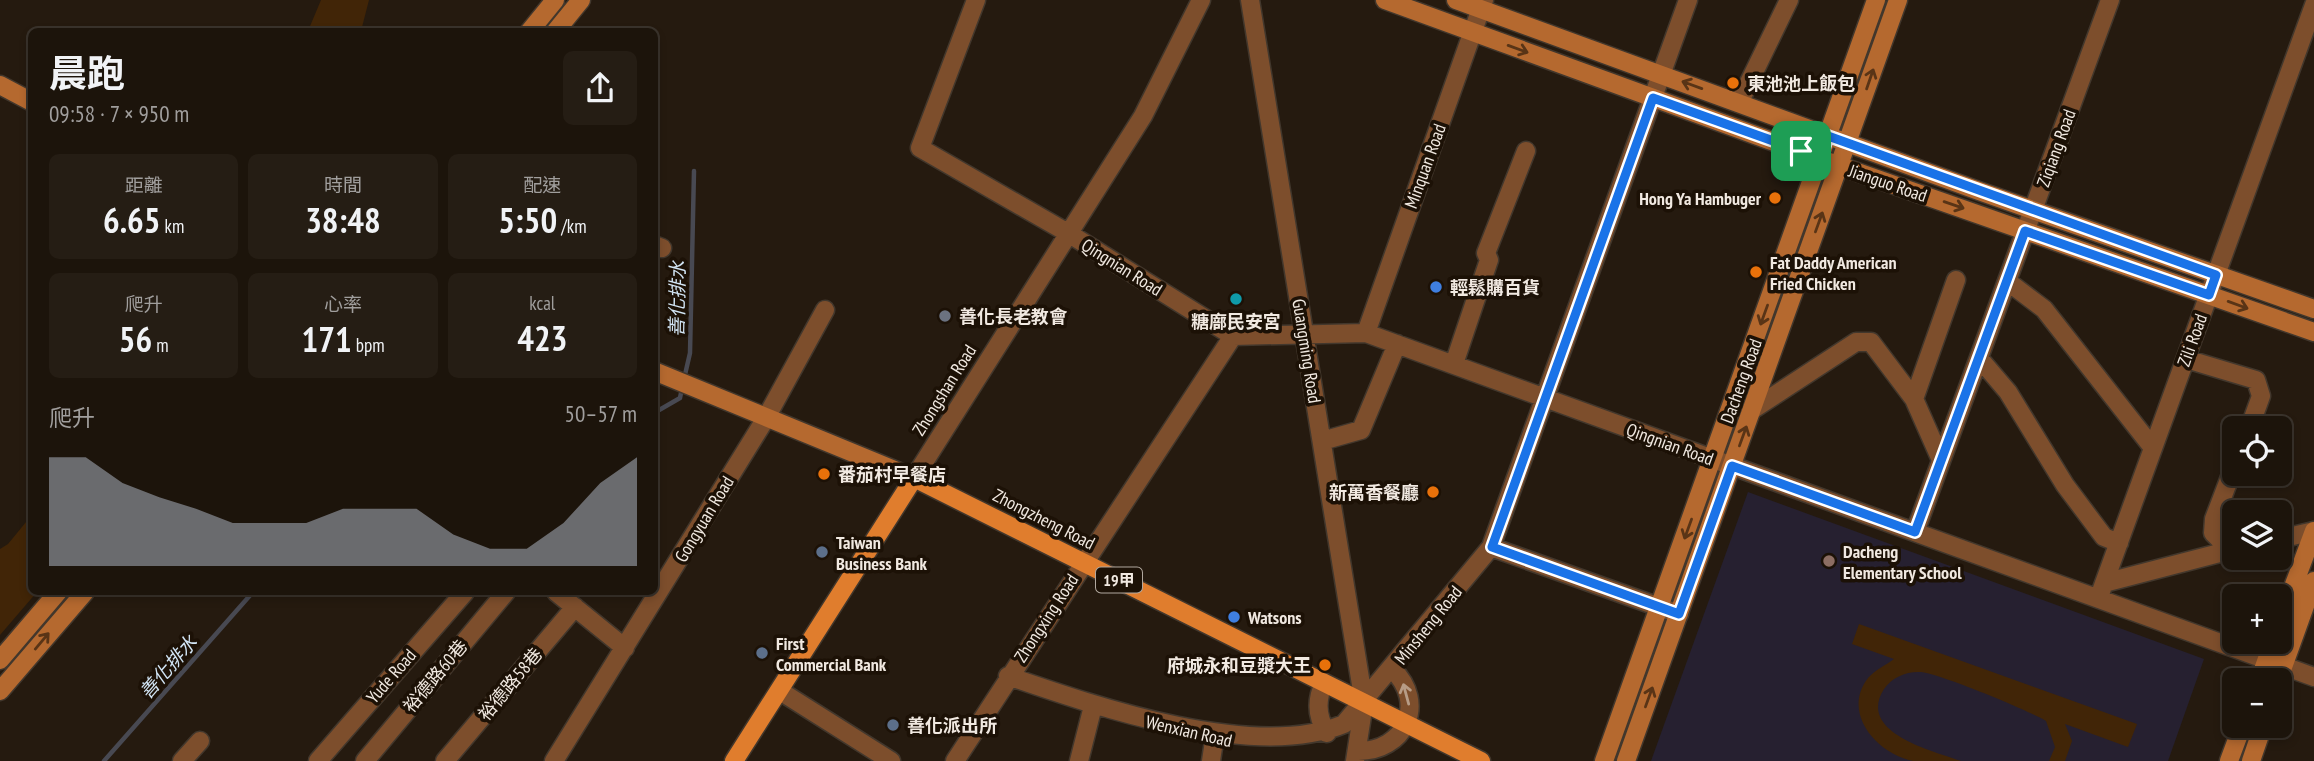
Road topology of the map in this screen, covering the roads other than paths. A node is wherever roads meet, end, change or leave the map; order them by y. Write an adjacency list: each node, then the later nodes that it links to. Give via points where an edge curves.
1 (555, 0): 15 (street)
2 (581, 0): 16 (street)
3 (976, 0): 30 (street, via 920,148)
4 (1201, 0): 30 (street, Zhongshan Road, via 1158,90)
5 (1250, 0): 39 (street, Guangming Road)
6 (1385, 0): 17 (street, Jianguo Road)
7 (1456, 0): 13 (street, Jianguo Road)
8 (1688, 0): 18 (street)
9 (1789, 0): 22 (street)
10 (1876, 0): 23 (street, Dacheng Road)
11 (1898, 0): 24 (street, Dacheng Road, one-way to 11)
12 (2110, 0): 28 (street, Ziqiang Road)
13 (1483, 4): 17 (street, Minquan Road); 18 (street, Jianguo Road)
14 (2314, 5): 31 (street, Zili Road)
15 (533, 28)
16 (558, 28)
17 (1473, 32): 20 (street, Jianguo Road, one-way to 20); 38 (street, Minquan Road)
18 (1661, 74): 20 (street); 22 (street, Jianguo Road, one-way to 18)
19 (0, 86): 21 (street)
20 (1653, 98): 26 (street, Jianguo Road); 46 (street)
21 (28, 100)
22 (1739, 103): 23 (street, Jianguo Road)
23 (1828, 136): 24 (street, Jianguo Road); 26 (street, Dacheng Road)
24 (1848, 143): 27 (street, Dacheng Road); 28 (street, Jianguo Road)
25 (1526, 151): 44 (street, via 1486,253 1489,260)
26 (1821, 158): 27 (street, Jianguo Road); 53 (street, Dacheng Road, one-way to 53)
27 (1840, 166): 29 (street, Jianguo Road, one-way to 29); 48 (street, Dacheng Road, one-way to 27)
28 (2033, 210): 29 (street, Ziqiang Road); 31 (street, Jianguo Road)
29 (2025, 231): 33 (street, Ziqiang Road); 34 (street, Jianguo Road)
30 (1068, 233): 40 (street, Qingnian Road); 56 (street, Zhongshan Road)
31 (2216, 275): 34 (street, Zili Road); 35 (street, Jianguo Road)
32 (1956, 280): 47 (street)
33 (2007, 281): 42 (street, Ziqiang Road); 52 (street, via 2044,309)
34 (2209, 295): 37 (street, Jianguo Road, one-way to 37); 43 (street, Zili Road)
35 (2314, 309)
36 (825, 310): 50 (street, Gongyuan Road)
37 (2314, 332)
38 (1366, 333): 39 (street, Qingnian Road); 41 (street, Qingnian Road)
39 (1304, 334): 40 (street, Qingnian Road); 51 (street, Guangming Road)
40 (1233, 336): 65 (street, Zhongxing Road)
41 (1397, 344): 44 (street, Qingnian Road); 51 (street, via 1361,430)
42 (1979, 358): 54 (street, Ziqiang Road); 62 (street, via 2008,392 2065,485 2104,537)
43 (2186, 359): 49 (street, via 2256,380 2261,396); 52 (street, Zili Road)
44 (1454, 364): 46 (street, Qingnian Road)
45 (658, 373): 50 (street, Zhongzheng Road)
46 (1545, 398): 53 (street, Qingnian Road); 63 (street, Minsheng Road)
47 (1914, 399): 48 (street, via 1871,342 1856,342); 54 (street)
48 (1752, 410): 55 (street, Dacheng Road, one-way to 48)
49 (2254, 416)
50 (766, 418): 56 (street, Zhongzheng Road); 69 (street, Gongyuan Road)
51 (1322, 441): 90 (street, Guangming Road)
52 (2153, 448): 62 (street, Zili Road)
53 (1713, 459): 55 (street, Qingnian Road); 77 (street, Dacheng Road, one-way to 77)
54 (1941, 460): 59 (street, Ziqiang Road)
55 (1732, 466): 59 (street, Qingnian Road); 78 (street, Dacheng Road)
56 (914, 478): 65 (main road, Zhongzheng Road / 19甲); 89 (main road, Zhongshan Road)
57 (2227, 486): 61 (street, via 2214,519 2213,533)
58 (2314, 531): 60 (street); 68 (street)
59 (1915, 532): 67 (street, Qingnian Road)
60 (2292, 536)
61 (2222, 541)
62 (2119, 543): 67 (street, Zili Road)
63 (1492, 547): 77 (street); 83 (street, Minsheng Road)
64 (2222, 552): 67 (street)
65 (1083, 562): 85 (street, Zhongxing Road); 87 (main road, Zhongzheng Road / 19甲)
66 (2314, 581): 82 (street)
67 (2102, 590): 81 (street, Qingnian Road)
68 (2292, 590)
69 (658, 594)
70 (55, 595): 80 (street)
71 (82, 595): 88 (street, one-way to 71)
72 (462, 595): 100 (street, Yude Road)
73 (503, 595): 101 (street, 裕德路60巷)
74 (560, 595): 76 (street)
75 (657, 595): 79 (street, Gongyuan Road)
76 (575, 607): 79 (street); 102 (street, 裕德路58巷)
77 (1659, 607): 78 (street); 110 (street, Dacheng Road)
78 (1679, 614): 111 (street, Dacheng Road, one-way to 78)
79 (625, 648): 103 (street, Gongyuan Road)
80 (0, 660)
81 (2274, 668)
82 (2276, 668)
83 (1392, 670): 90 (street, Minsheng Road); 92 (street, one-way to 83, via 1408,695)
84 (2292, 672): 86 (street, Qingnian Road)
85 (1008, 677): 91 (street, Wenxian Road); 106 (street, Zhongxing Road)
86 (2314, 677)
87 (1324, 682): 90 (main road, Zhongzheng Road / 19甲); 93 (street, via 1318,705)
88 (0, 691)
89 (780, 691): 104 (main road, Zhongshan Road); 105 (street)
90 (1364, 703): 92 (main road, Zhongzheng Road / 19甲); 93 (street, Wenxian Road, via 1344,724); 98 (street)
91 (1093, 706): 97 (street, Wenxian Road); 107 (street)
92 (1406, 723): 98 (street, via 1384,747); 109 (main road, Zhongzheng Road / 19甲)
93 (1326, 733): 97 (street, Wenxian Road, via 1246,744)
94 (2238, 738): 112 (street)
95 (2259, 738): 113 (street)
96 (200, 741): 99 (street)
97 (1214, 741): 108 (street)
98 (1356, 756)
99 (182, 761)
100 (318, 761)
101 (365, 761)
102 (445, 761)
103 (554, 761)
104 (734, 761)
105 (891, 761)
106 (955, 761)
107 (1079, 761)
108 (1211, 761)
109 (1481, 761)
110 (1604, 761)
111 (1626, 761)
112 (2229, 761)
113 (2251, 761)

